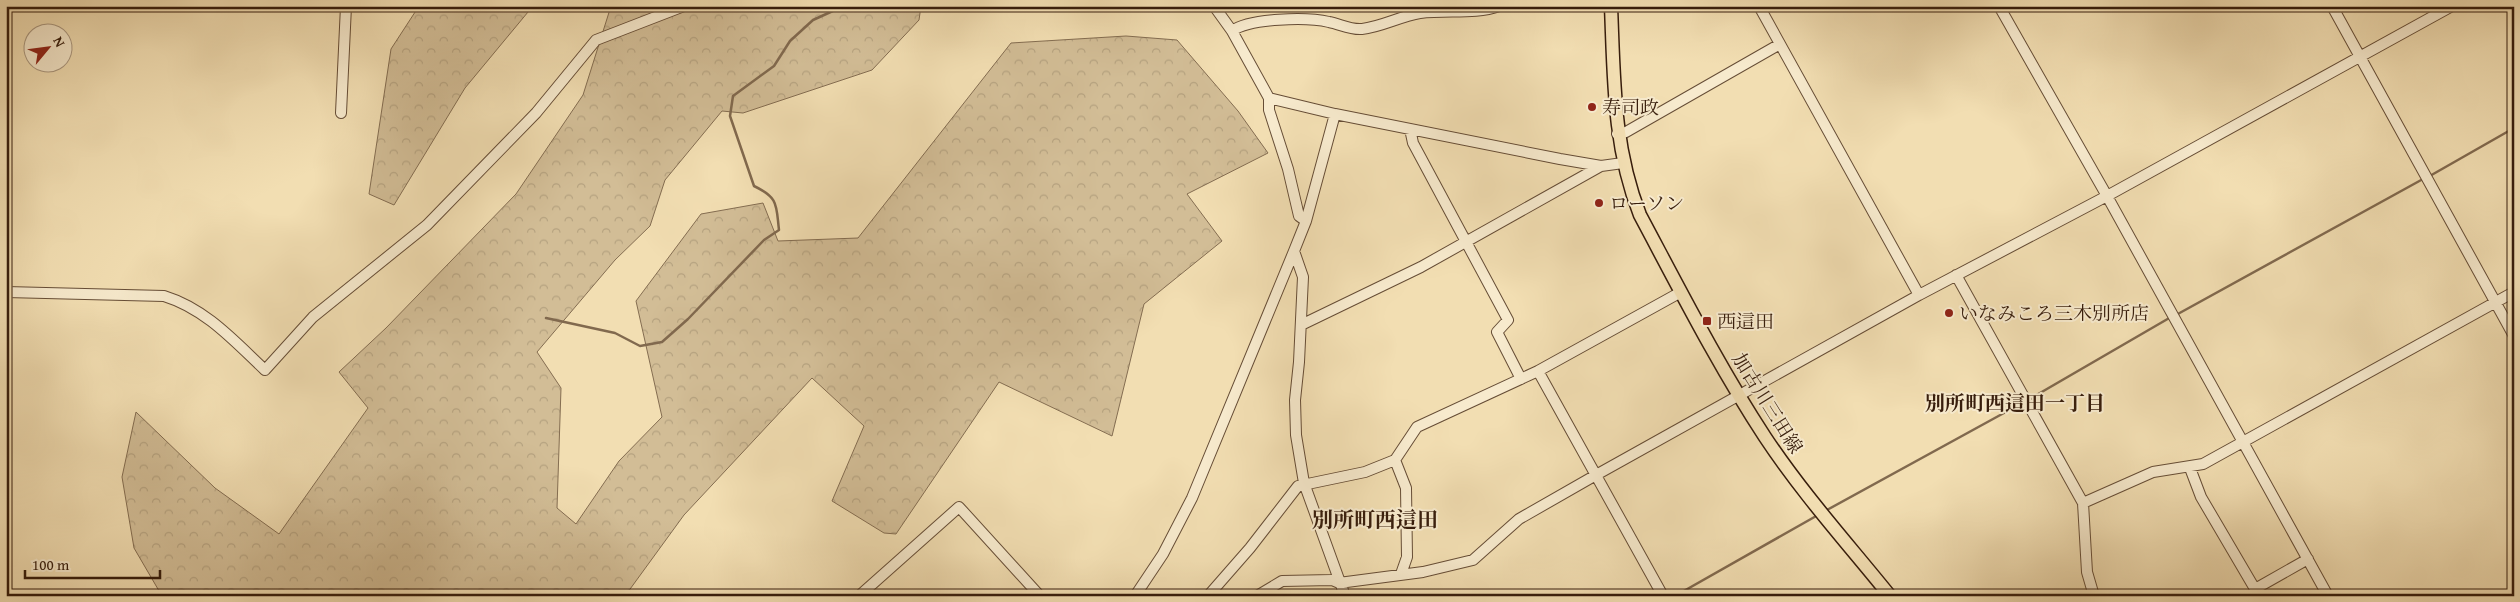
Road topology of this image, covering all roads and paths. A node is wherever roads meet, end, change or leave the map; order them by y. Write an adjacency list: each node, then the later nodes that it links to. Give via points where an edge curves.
1 (346, 6): 14 (street)
2 (684, 6): 25 (street, via 596,40 536,113 427,225 313,317 265,370 206,316 164,296)
3 (1214, 6): 10 (street)
4 (1500, 6): 10 (street, via 1475,12 1445,10 1419,13 1363,29 1350,29 1328,21 1298,19 1250,24)
5 (1611, 6): 17 (main road, 加古川三田線)
6 (1759, 6): 11 (street)
7 (1999, 6): 20 (street)
8 (2332, 6): 12 (street)
9 (2452, 6): 12 (street)
10 (1232, 31): 13 (street)
11 (1780, 44): 17 (street, via 1626,132); 28 (street)
12 (2361, 58): 20 (street); 29 (street)
13 (1268, 98): 15 (street); 21 (street, via 1299,216)
14 (341, 113)
15 (1334, 114): 16 (street); 21 (street)
16 (1410, 128): 19 (street); 22 (street, via 1413,143)
17 (1617, 134): 18 (main road, 加古川三田線)
18 (1623, 164): 19 (street); 26 (main road, 加古川三田線, via 1640,215)
19 (1601, 166): 22 (street)
20 (2107, 196): 24 (street); 35 (street)
21 (1306, 221): 23 (street)
22 (1467, 242): 30 (street); 33 (street, via 1508,320 1497,332)
23 (1294, 251): 30 (street, via 1303,277); 46 (street, via 1192,498 1163,554)
24 (1956, 276): 28 (street); 40 (street)
25 (6, 292)
26 (1681, 292): 32 (street); 34 (main road, 加古川三田線)
27 (2514, 292): 29 (street)
28 (1919, 295): 34 (street)
29 (2495, 303): 31 (street); 35 (street)
30 (1301, 325): 39 (street, via 1295,400 1296,435)
31 (2514, 336)
32 (1538, 371): 33 (street); 38 (street)
33 (1522, 379): 36 (street, via 1417,427)
34 (1740, 396): 38 (street); 51 (main road, 加古川三田線, via 1800,485)
35 (2242, 442): 37 (street); 41 (street)
36 (1395, 460): 39 (street, via 1365,472); 42 (street, via 1406,488 1407,557)
37 (2190, 468): 40 (street, via 2153,472); 41 (street, via 2201,497 2255,590)
38 (1596, 475): 42 (street, via 1519,519 1473,560); 50 (street)
39 (1304, 483): 43 (street); 47 (street, via 1298,486)
40 (2083, 503): 52 (street, via 2087,572)
41 (2308, 559): 53 (street)
42 (1400, 574): 43 (street)
43 (1339, 583): 48 (street, via 1332,580 1282,580); 49 (street)
44 (859, 596): 45 (street, via 958,507)
45 (1040, 596)
46 (1136, 596)
47 (1208, 596)
48 (1257, 596)
49 (1345, 596)
50 (1663, 596)
51 (1890, 596)
52 (2094, 596)
53 (2328, 596)

